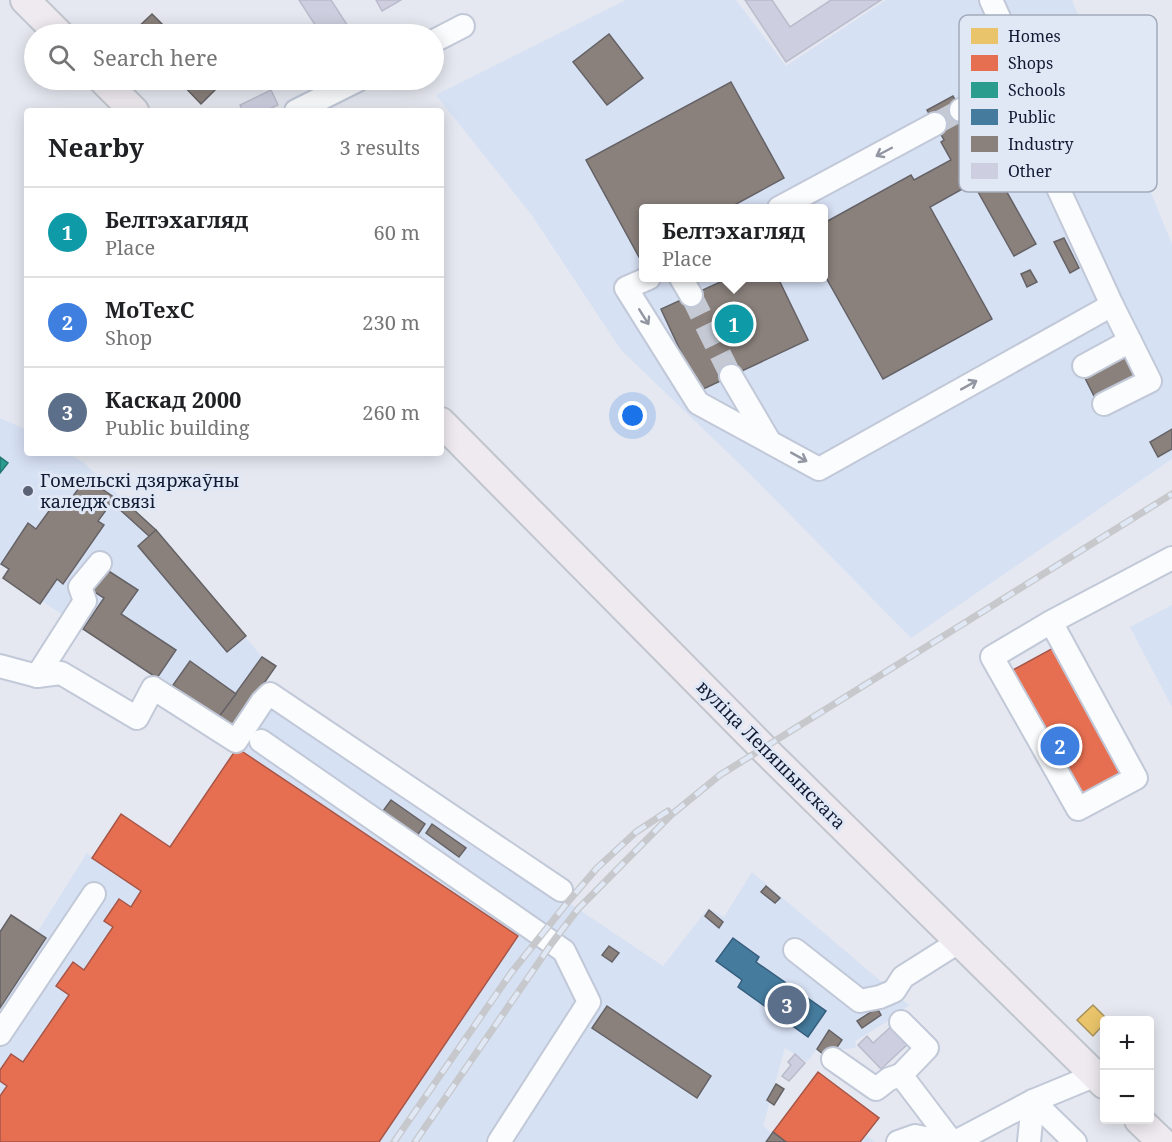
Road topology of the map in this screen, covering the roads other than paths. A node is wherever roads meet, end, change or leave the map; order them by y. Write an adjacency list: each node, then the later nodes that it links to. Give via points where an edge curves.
1 (25, 0): 4 (main road)
2 (991, 0): 3 (lane)
3 (998, 15)
4 (49, 24)
5 (463, 26): 6 (lane)
6 (444, 36)
7 (113, 90): 9 (main road)
8 (337, 90): 10 (lane)
9 (131, 108)
10 (302, 108)
11 (935, 124): 13 (lane, one-way to 13)
12 (1060, 192): 15 (lane)
13 (786, 204)
14 (640, 282): 21 (lane, one-way to 21, via 626,288 698,403)
15 (1112, 305): 16 (lane); 21 (lane, one-way to 15, via 819,469)
16 (1130, 341): 17 (lane); 19 (lane, via 1150,381)
17 (1084, 366)
18 (731, 376): 21 (lane)
19 (1104, 404)
20 (444, 425): 30 (main road, вуліца Лепяшынскага)
21 (768, 441)
22 (1172, 558): 24 (lane)
23 (100, 563): 26 (lane, via 80,587 85,601)
24 (1051, 622): 24 (lane, via 1136,778 1078,809 992,657)
25 (0, 666): 26 (lane)
26 (37, 676): 28 (lane, via 61,674 137,718 153,688 236,741 270,694)
27 (261, 741): 40 (lane, via 564,951 589,1002)
28 (561, 890)
29 (94, 894): 33 (lane)
30 (960, 941): 31 (lane, via 903,976 894,991 860,1001); 36 (main road, вуліца Лепяшынскага)
31 (795, 950)
32 (901, 1022): 35 (lane, via 927,1047)
33 (0, 1034)
34 (833, 1059): 35 (lane, via 876,1089)
35 (902, 1075): 39 (lane)
36 (1100, 1080): 37 (lane)
37 (1033, 1101): 39 (lane); 42 (lane); 43 (lane)
38 (1144, 1124): 44 (main road)
39 (951, 1141): 41 (lane, via 915,1136)
40 (499, 1142)
41 (898, 1142)
42 (1029, 1142)
43 (1075, 1142)
44 (1162, 1142)

